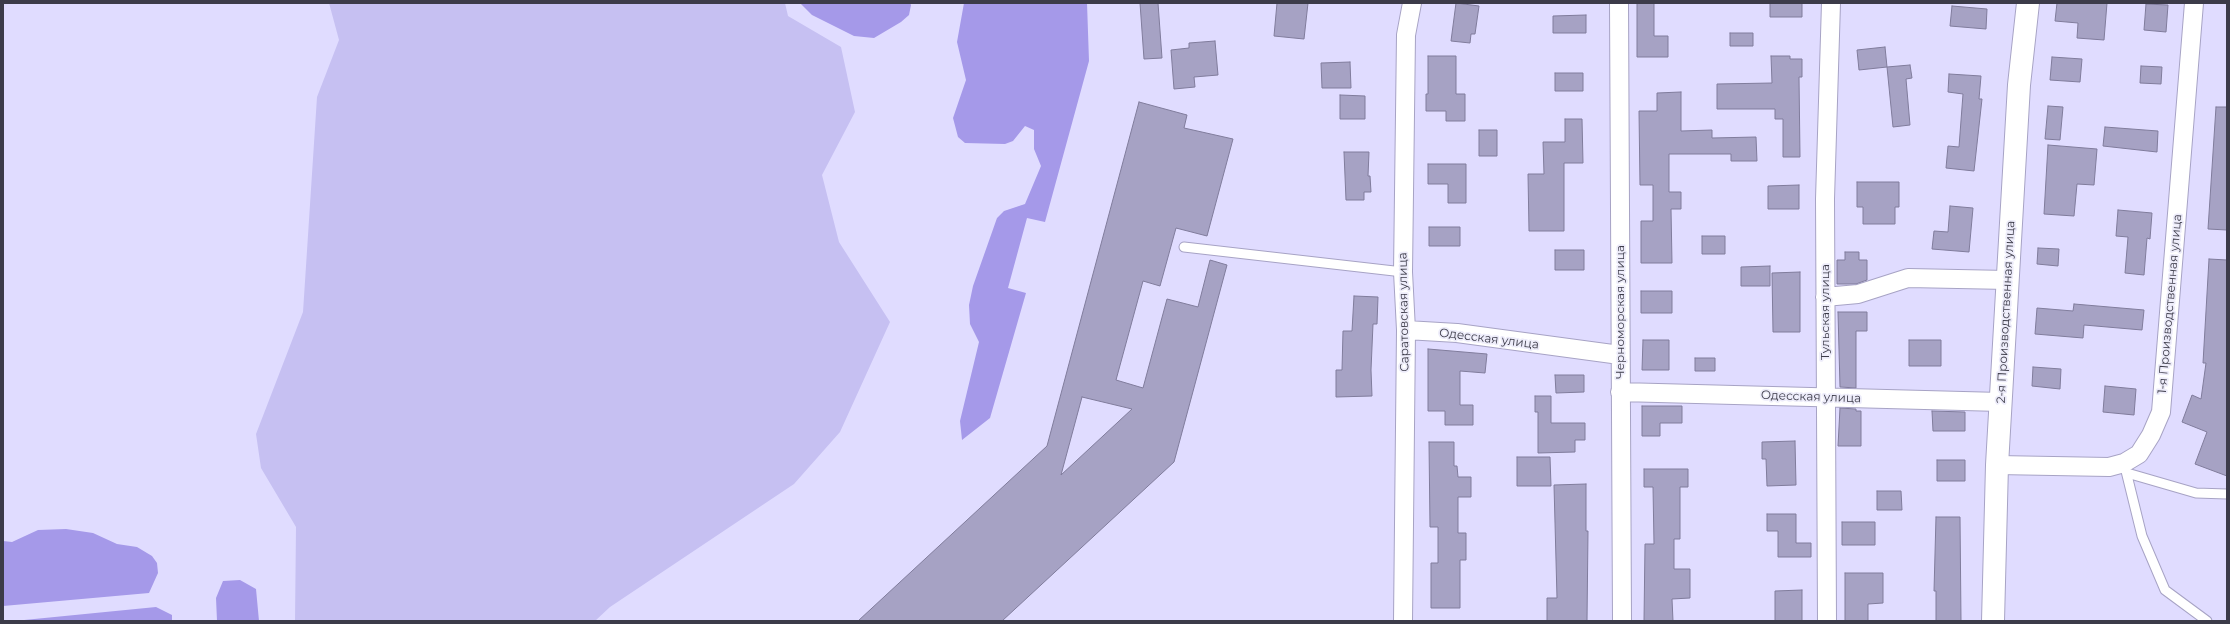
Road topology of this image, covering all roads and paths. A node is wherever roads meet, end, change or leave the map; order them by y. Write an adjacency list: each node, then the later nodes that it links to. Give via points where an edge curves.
1 (1412, 3): 7 (street, Саратовская улица, via 1406,35)
2 (1619, 3): 11 (street, Черноморская улица)
3 (1831, 3): 9 (street, Тульская улица)
4 (2028, 3): 8 (street, 2-я Производственная улица, via 2019,85)
5 (2194, 3): 16 (street, 1-я Производственная улица, via 2162,412 2152,435)
6 (1184, 247): 7 (lane)
7 (1403, 272): 10 (street, Саратовская улица)
8 (2008, 280): 9 (street, via 1908,278 1858,294); 14 (street, 2-я Производственная улица)
9 (1825, 297): 13 (street, Тульская улица)
10 (1406, 330): 11 (street, Одесская улица, via 1457,333); 18 (street, Саратовская улица)
11 (1620, 355): 12 (street, Черноморская улица)
12 (1620, 392): 13 (street, Одесская улица); 19 (street, Черноморская улица)
13 (1826, 398): 14 (street, Одесская улица); 20 (street, Тульская улица)
14 (2001, 402): 15 (street, 2-я Производственная улица)
15 (1997, 464): 16 (street, 1-я Производственная улица); 21 (street, 2-я Производственная улица)
16 (2125, 468): 17 (lane, via 2196,493); 22 (lane, via 2142,536 2165,590)
17 (2227, 494)
18 (1403, 621)
19 (1622, 621)
20 (1827, 621)
21 (1993, 621)
22 (2207, 621)

